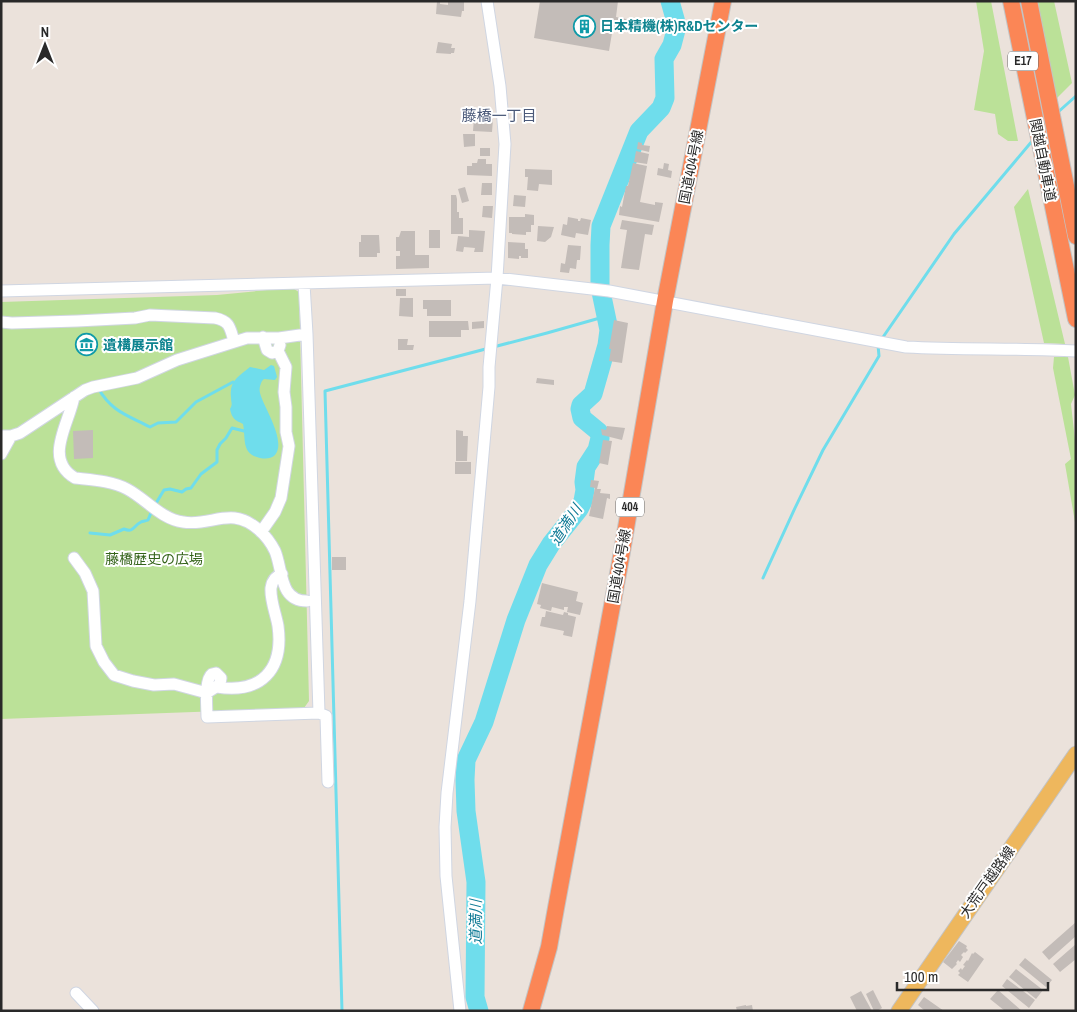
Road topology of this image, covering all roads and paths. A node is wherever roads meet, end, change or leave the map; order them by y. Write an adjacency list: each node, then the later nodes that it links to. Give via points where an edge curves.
1 (487, 1): 6 (street, via 505,144)
2 (723, 1): 9 (highway, 国道404号線 / 404)
3 (1011, 1): 10 (highway, 関越自動車道 / E17)
4 (1029, 1): 5 (highway, 関越自動車道 / E17)
5 (1076, 236)
6 (497, 278): 7 (street); 9 (street); 31 (street, via 475,548 445,827 446,876)
7 (304, 284): 8 (street); 12 (street)
8 (1, 292)
9 (665, 301): 17 (street, via 906,347); 32 (highway, 国道404号線 / 404, via 549,946)
10 (1076, 319)
11 (1, 322): 15 (street, via 77,321 150,315 215,318 227,323)
12 (307, 334): 14 (street); 26 (street)
13 (263, 337): 14 (street); 15 (street); 16 (street, via 267,350 272,353)
14 (279, 338): 16 (street)
15 (234, 341): 18 (street, via 138,378 93,387)
16 (278, 351): 21 (street, via 286,367 284,392 289,446 281,498)
17 (1076, 351)
18 (74, 397): 19 (street, via 26,429); 21 (street, via 59,448 61,463 69,474 75,478 120,486 173,520 190,523 227,518 246,522)
19 (6, 436): 20 (street)
20 (1, 454)
21 (261, 532): 23 (street, via 275,551)
22 (74, 558): 25 (street, via 92,591 96,646 114,675 154,685 174,684)
23 (282, 574): 24 (street, via 288,592 299,601); 25 (street, via 273,581 271,589 279,647 273,669 253,685)
24 (307, 601)
25 (212, 690): 26 (street, via 207,718)
26 (318, 714): 28 (street, via 326,716)
27 (1076, 754): 33 (main road, 大荒戸越路線)
28 (328, 782)
29 (76, 993): 30 (street)
30 (93, 1011)
31 (460, 1011)
32 (530, 1011)
33 (899, 1011)

